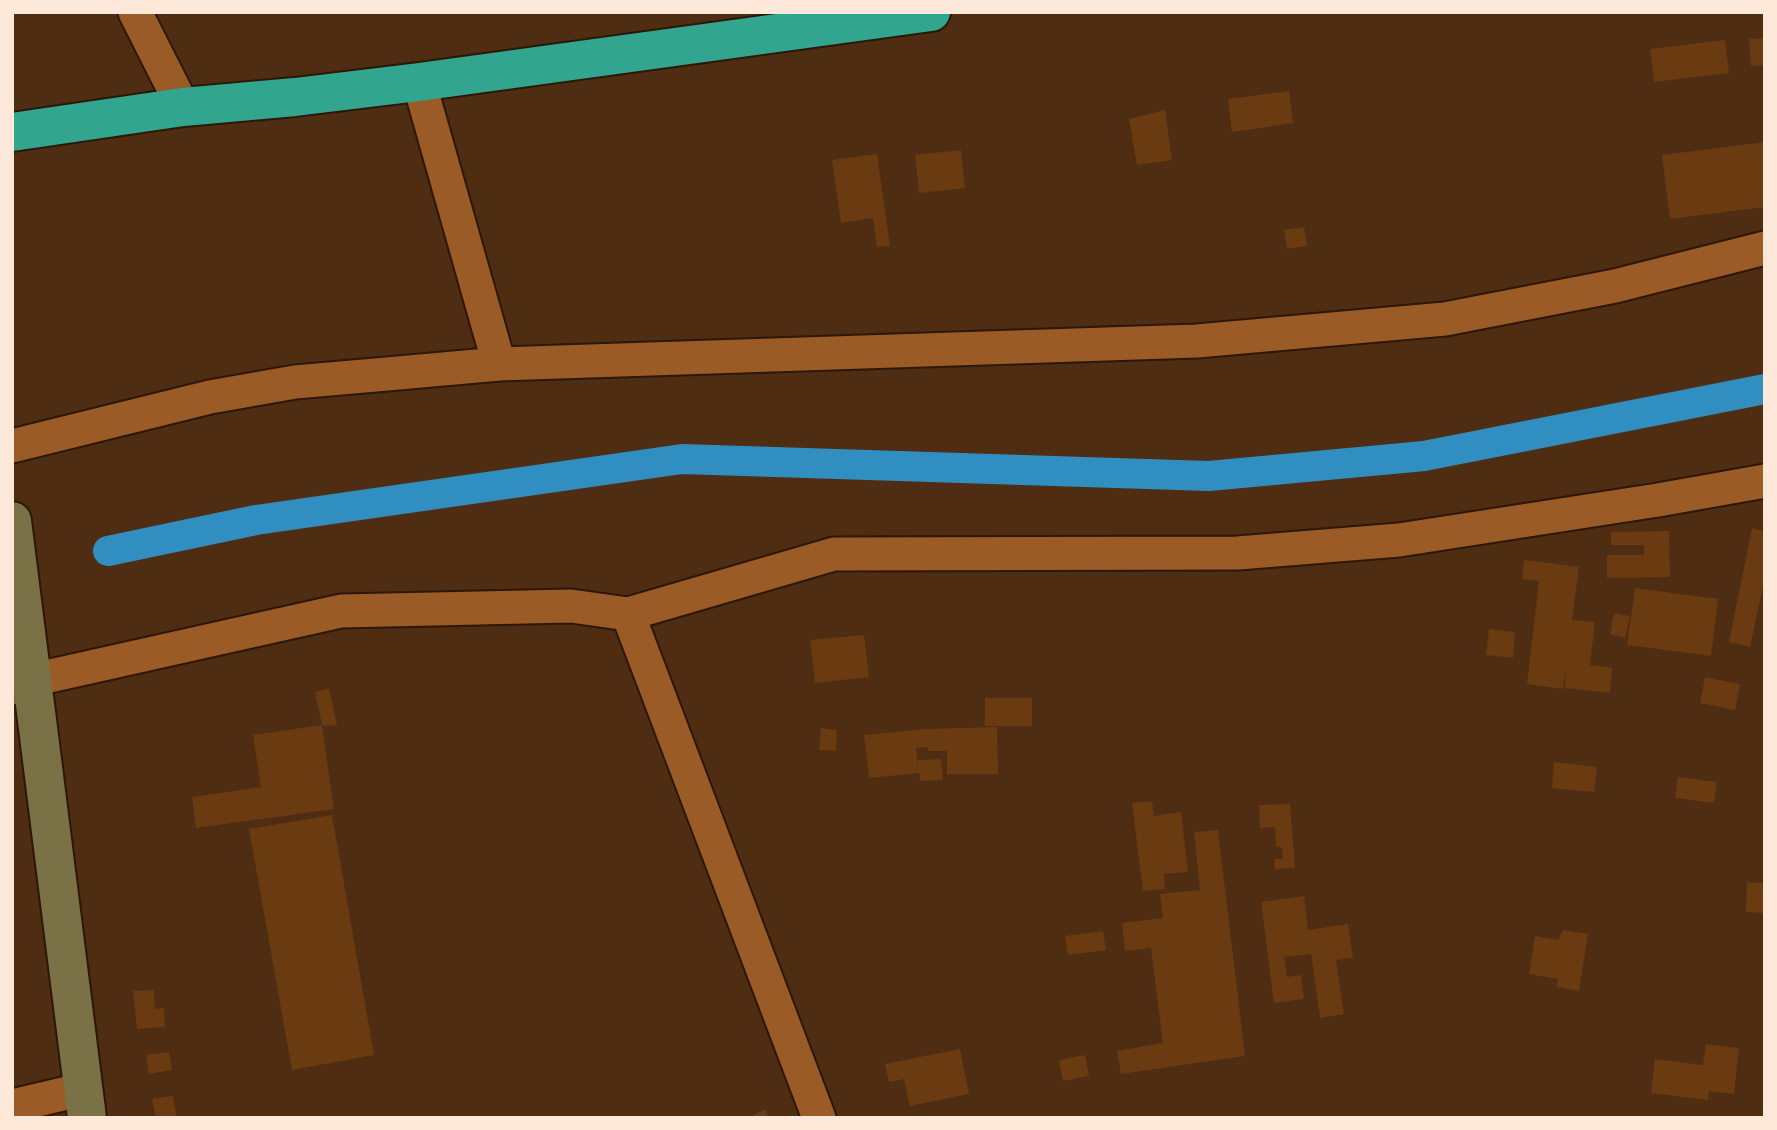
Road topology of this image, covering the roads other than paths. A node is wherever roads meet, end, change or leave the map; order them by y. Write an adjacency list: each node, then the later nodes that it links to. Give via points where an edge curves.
1 (135, 12): 4 (street)
2 (931, 12): 3 (highway)
3 (419, 82): 4 (highway); 7 (street)
4 (183, 107): 5 (highway)
5 (12, 132)
6 (1765, 248): 7 (street, via 1615,286 1445,319 1197,341)
7 (499, 364): 8 (street, via 295,382 222,394)
8 (12, 446)
9 (1765, 481): 11 (street, via 1399,540 1278,550 834,554)
10 (12, 521): 12 (main road)
11 (628, 614): 12 (street, via 571,606 341,611); 15 (street)
12 (22, 684): 13 (main road)
13 (86, 1103): 14 (street)
14 (12, 1106)
15 (818, 1118)

